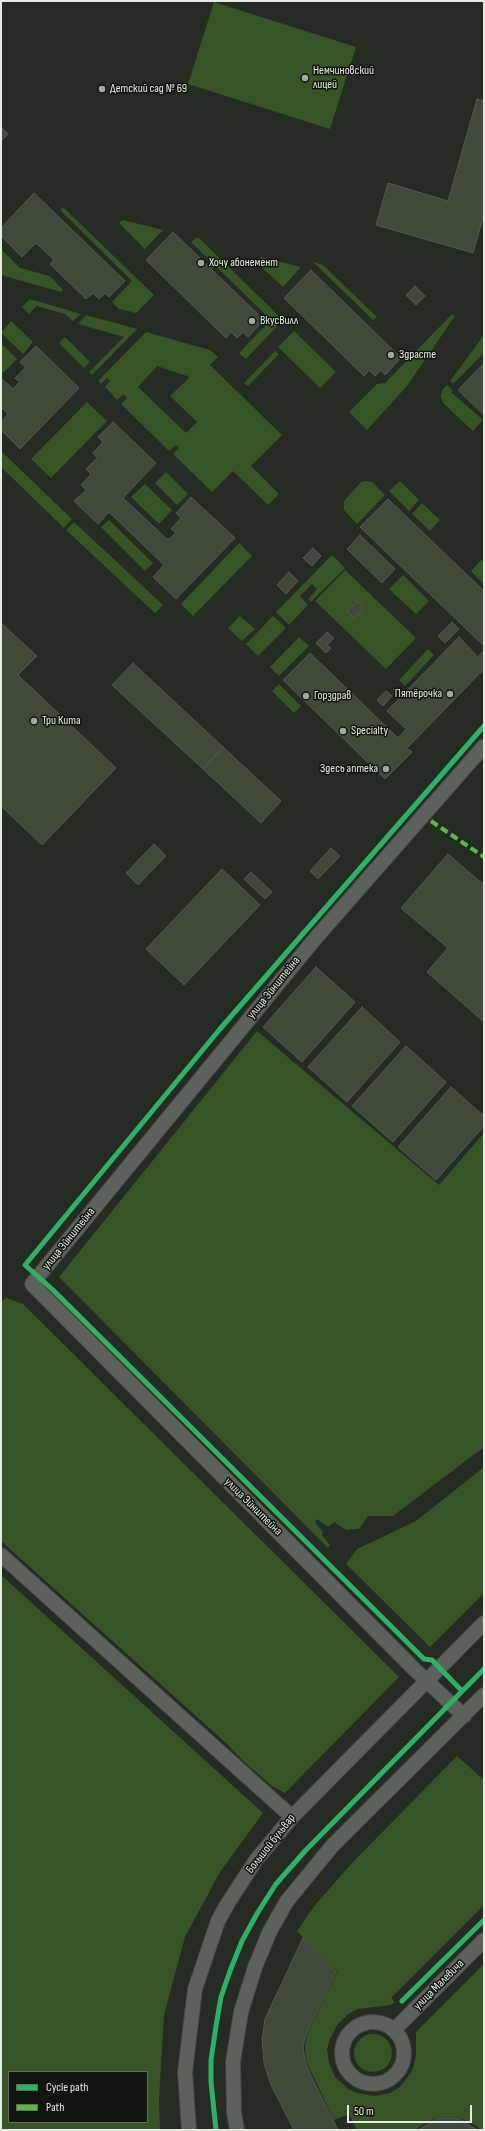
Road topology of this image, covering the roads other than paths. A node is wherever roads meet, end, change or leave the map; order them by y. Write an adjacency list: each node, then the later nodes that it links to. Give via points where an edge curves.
1 (484, 746): 4 (street, улица Эйнштейна, via 314,940 32,1284)
2 (1, 1555): 7 (street)
3 (484, 1623): 4 (street, Большой бульвар)
4 (426, 1680): 6 (street, улица Эйнштейна); 7 (street, Большой бульвар)
5 (484, 1695): 6 (street)
6 (464, 1716): 11 (street, via 333,1845 287,1901 270,1932 255,1968 240,2020 233,2062)
7 (292, 1817): 10 (street, Большой бульвар, via 256,1860 228,1903 218,1921 204,1959 195,1989 187,2041 185,2072)
8 (484, 1940): 9 (street, улица Малевича)
9 (394, 2030): 9 (street, via 384,2024 372,2022 360,2025 350,2032 344,2042 342,2054 345,2066 352,2076 362,2082 374,2084 386,2081 396,2074 402,2063 404,2051 401,2040)
10 (189, 2130)
11 (237, 2130)

